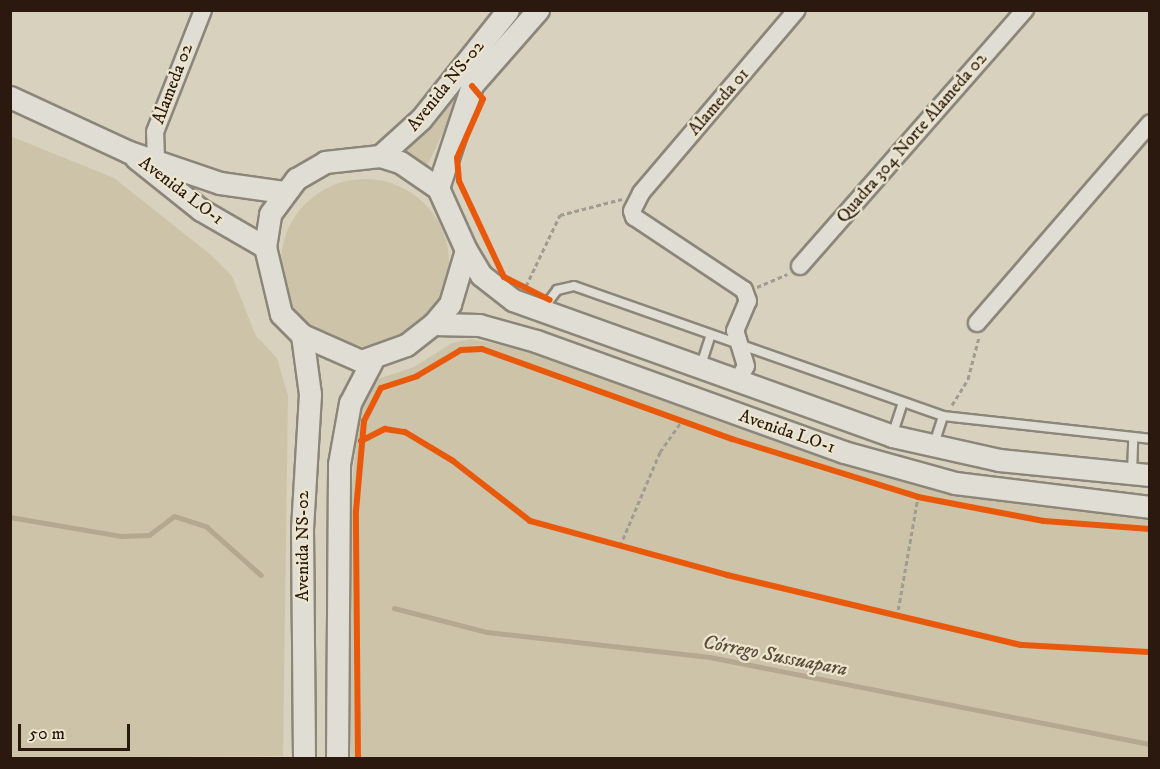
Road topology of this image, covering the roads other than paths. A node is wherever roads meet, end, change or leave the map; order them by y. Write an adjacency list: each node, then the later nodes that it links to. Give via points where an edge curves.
1 (203, 10): 10 (street, Alameda 02, via 154,132)
2 (508, 10): 9 (street, Avenida NS-02, via 421,119)
3 (538, 10): 11 (street, Avenida NS-02, via 472,85)
4 (797, 10): 21 (street, Alameda 01, via 634,203 634,217 744,290 748,301 735,331)
5 (1025, 10): 15 (street, Quadra 304 Norte Alameda 02)
6 (10, 97): 8 (street, Avenida LO-1)
7 (1149, 123): 17 (street)
8 (129, 152): 10 (street, Avenida LO-1); 13 (street, Avenida LO-1, via 201,210)
9 (380, 156): 11 (street, via 400,162); 12 (street, via 326,162)
10 (156, 159): 12 (street, Avenida LO-1, via 220,183)
11 (438, 188): 14 (street)
12 (283, 192): 13 (street, via 270,214)
13 (265, 247): 19 (street, via 281,314)
14 (466, 250): 16 (street, Avenida LO-1, via 496,290); 18 (street, via 450,304)
15 (800, 266)
16 (546, 305): 20 (lane, via 561,288 574,286); 23 (street, Avenida LO-1)
17 (977, 323)
18 (433, 324): 22 (street); 32 (street, Avenida LO-1, via 479,325 536,341 844,452 955,483)
19 (302, 335): 22 (street, via 331,350); 33 (street, Avenida NS-02, via 310,394 302,550)
20 (710, 337): 21 (lane); 23 (lane)
21 (745, 350): 24 (street, via 746,366); 25 (lane)
22 (372, 361): 34 (street, Avenida NS-02, via 353,394 341,438 336,551)
23 (699, 368): 24 (street, Avenida LO-1)
24 (737, 382): 27 (street, Avenida LO-1)
25 (902, 405): 26 (lane); 27 (lane)
26 (943, 416): 28 (lane); 30 (lane)
27 (892, 436): 30 (street, Avenida LO-1)
28 (1133, 438): 29 (lane); 31 (lane)
29 (1149, 439)
30 (933, 446): 31 (street, Avenida LO-1, via 999,460)
31 (1140, 475)
32 (1149, 507)
33 (304, 759)
34 (337, 759)

